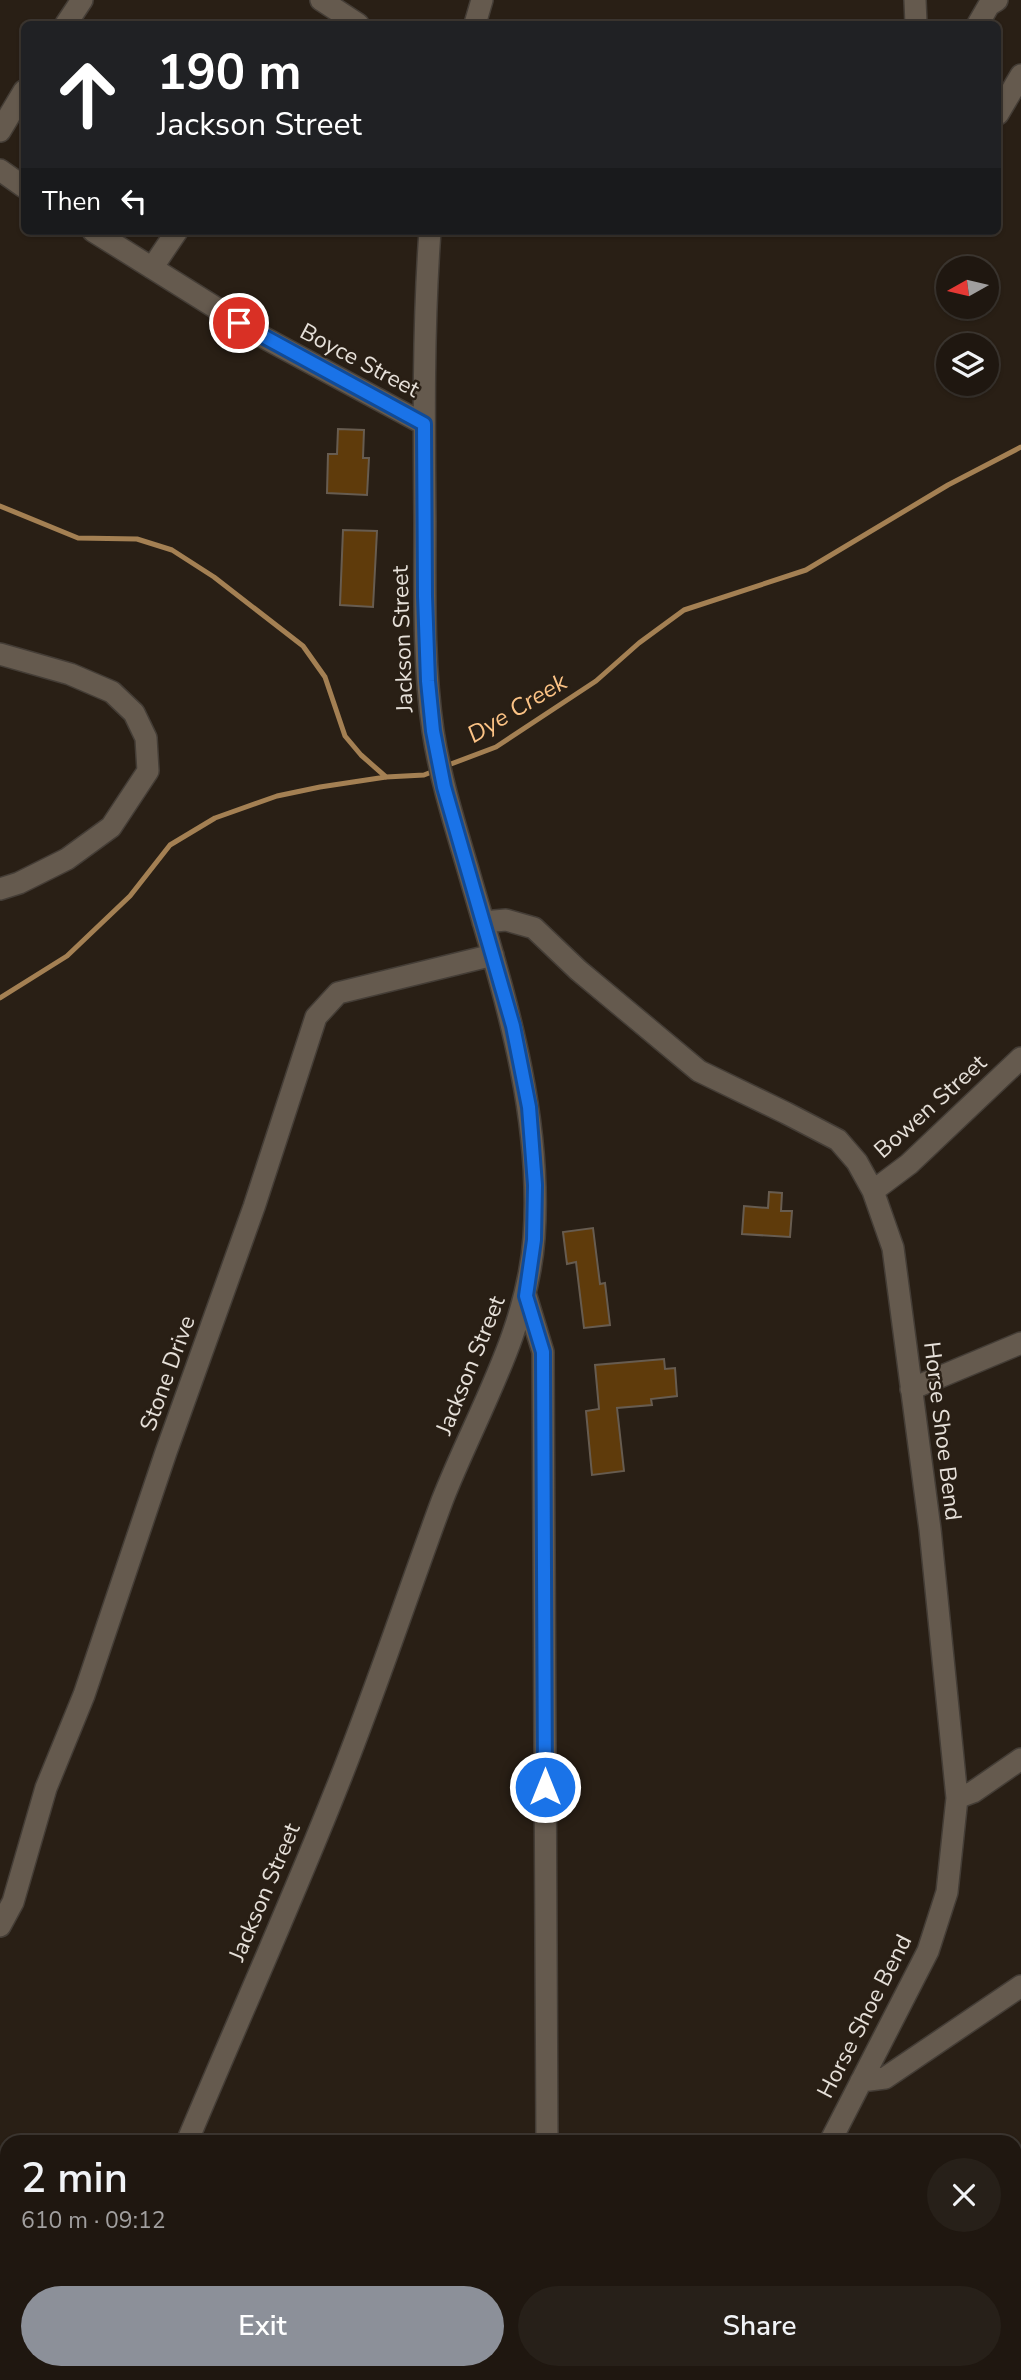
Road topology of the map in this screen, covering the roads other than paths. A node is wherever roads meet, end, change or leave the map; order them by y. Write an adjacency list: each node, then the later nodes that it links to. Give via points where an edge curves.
1 (82, 0): 6 (street)
2 (321, 0): 7 (street)
3 (482, 0): 8 (street)
4 (915, 0): 9 (street)
5 (997, 0): 10 (street)
6 (68, 21)
7 (353, 21)
8 (476, 21)
9 (916, 21)
10 (980, 21)
11 (1021, 75): 13 (street)
12 (21, 96): 14 (street)
13 (1001, 109)
14 (0, 131)
15 (0, 170): 16 (street)
16 (21, 185)
17 (99, 235): 20 (street, Boyce Street)
18 (430, 235): 21 (street, Jackson Street)
19 (172, 238): 20 (street)
20 (152, 268): 21 (street, Boyce Street, via 261,337)
21 (424, 424): 24 (street, Jackson Street, via 425,596 433,731 444,787)
22 (0, 654): 23 (street, via 70,674 112,692 134,713 146,738 148,771 111,827 67,859)
23 (0, 888)
24 (483, 922): 25 (street, Jackson Street); 27 (street, Horse Shoe Bend, via 506,920 534,928 699,1071 838,1140)
25 (492, 955): 28 (street, Jackson Street, via 513,1026 529,1107 535,1185); 33 (street, Stone Drive, via 338,993 316,1017 85,1695 46,1788 13,1902)
26 (1021, 1058): 27 (street, Bowen Street, via 909,1164)
27 (873, 1191): 30 (street, Horse Shoe Bend, via 892,1248)
28 (526, 1296): 36 (street, Jackson Street, via 511,1343 445,1495 337,1787); 37 (street, via 543,1352)
29 (1021, 1343): 30 (street)
30 (911, 1389): 32 (street, Horse Shoe Bend)
31 (1021, 1759): 32 (street)
32 (957, 1798): 35 (street, Horse Shoe Bend, via 947,1892 928,1951)
33 (0, 1926)
34 (1021, 1986): 35 (street, via 885,2078)
35 (861, 2081): 38 (street, Horse Shoe Bend)
36 (190, 2135)
37 (547, 2135)
38 (834, 2135)

